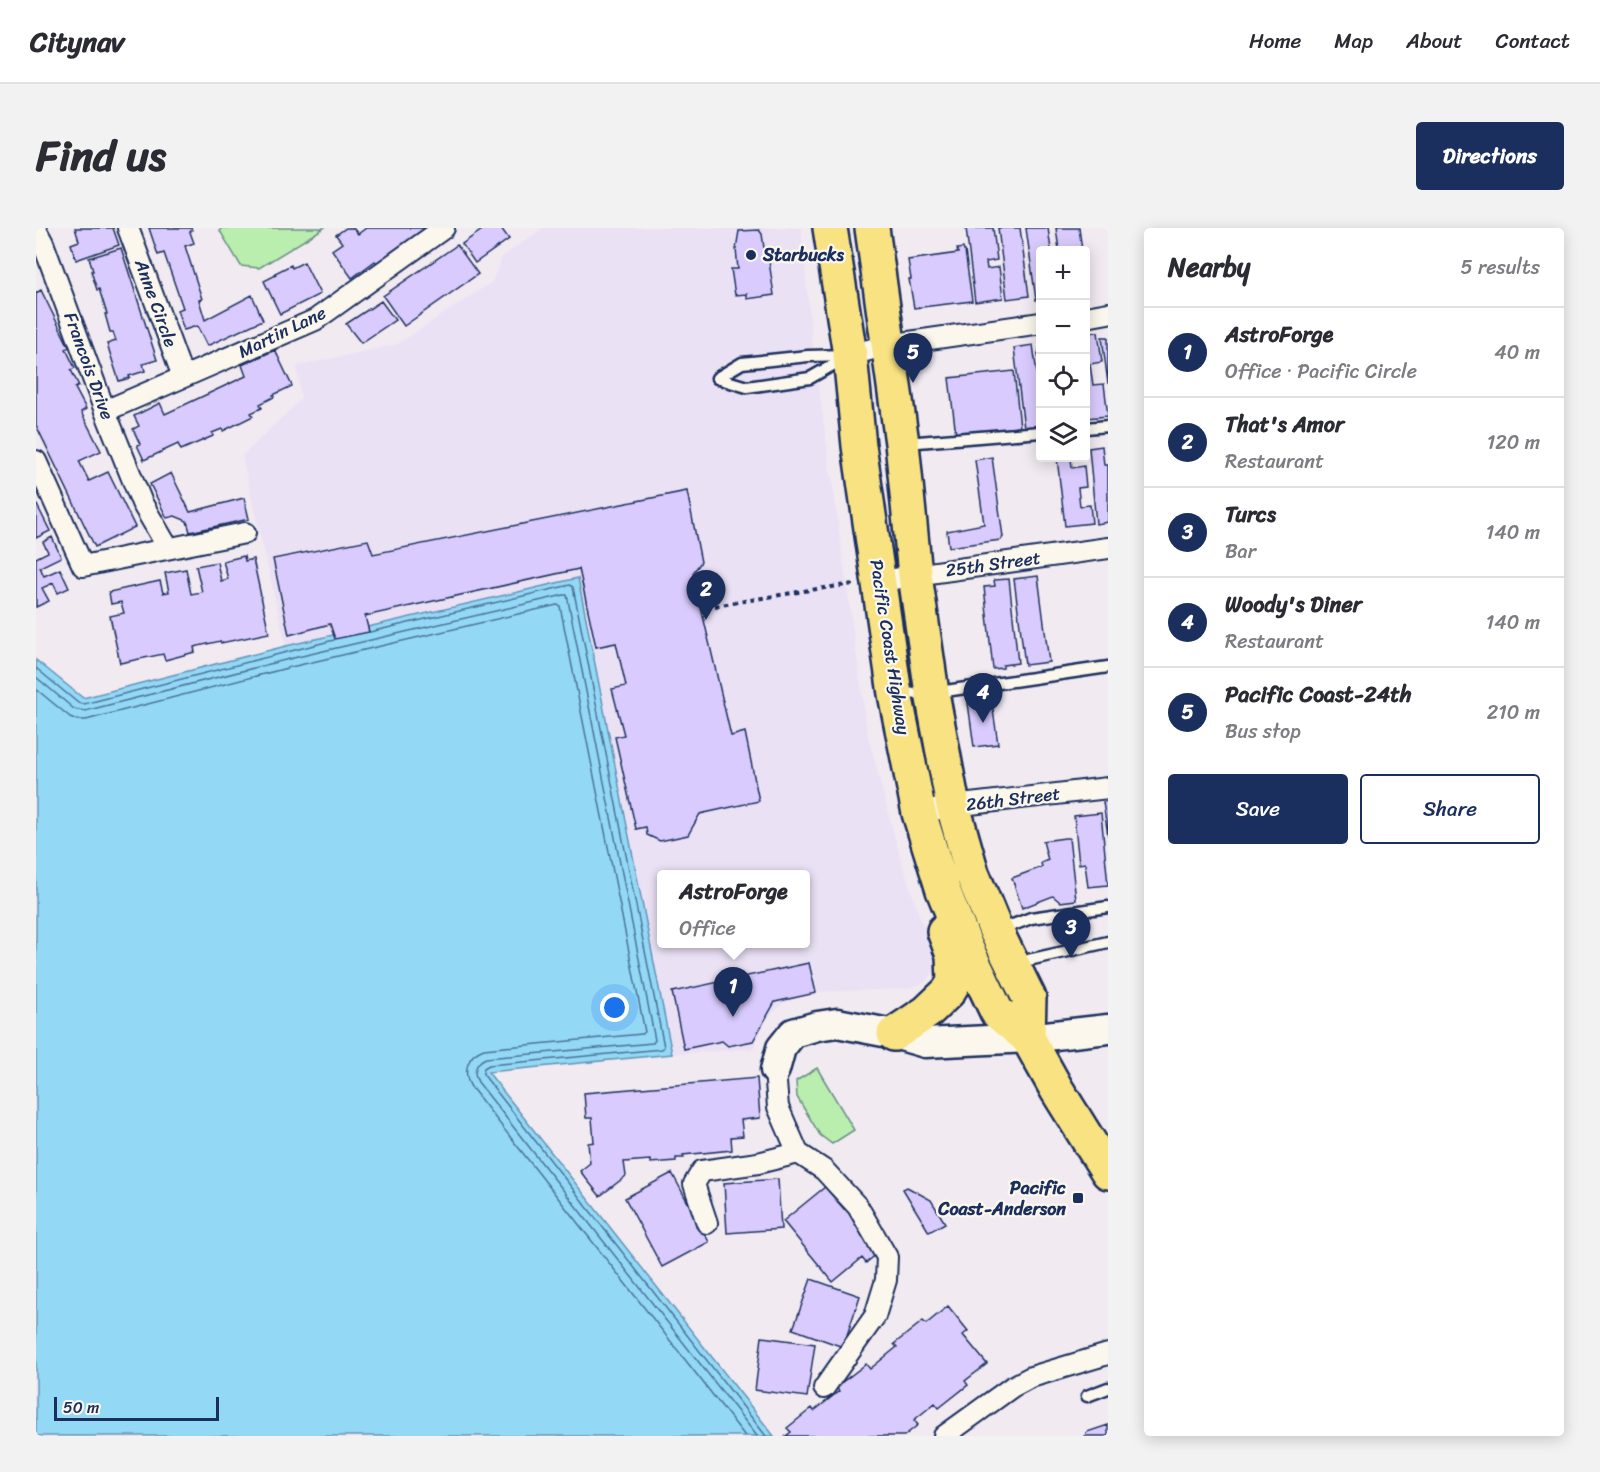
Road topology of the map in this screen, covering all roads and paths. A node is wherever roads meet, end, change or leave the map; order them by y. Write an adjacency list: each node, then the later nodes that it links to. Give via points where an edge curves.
1 (128, 228): 11 (street, Anne Circle)
2 (444, 228): 11 (street, Martin Lane, via 315,320)
3 (830, 228): 10 (highway, Pacific Coast Highway)
4 (872, 228): 9 (highway, Pacific Coast Highway)
5 (36, 230): 12 (street, Francois Drive)
6 (1108, 313): 7 (street)
7 (1090, 315)
8 (1036, 324): 9 (street)
9 (888, 345): 10 (street); 16 (highway, Pacific Coast Highway)
10 (850, 355): 10 (lane, via 742,363 717,378 747,387 810,378); 22 (highway, Pacific Coast Highway)
11 (183, 377): 12 (street, Martin Lane)
12 (105, 411): 19 (street, Francois Drive, via 142,503)
13 (1108, 426): 14 (lane)
14 (1090, 428)
15 (1036, 432): 16 (lane)
16 (902, 443): 21 (highway, Pacific Coast Highway)
17 (36, 461): 19 (street, via 83,566)
18 (245, 533): 19 (street)
19 (168, 548)
20 (1108, 548): 21 (street, 25th Street)
21 (915, 575): 22 (street, 25th Street); 25 (highway, Pacific Coast Highway)
22 (879, 582): 23 (path); 26 (highway, Pacific Coast Highway)
23 (715, 606)
24 (1108, 667): 25 (lane)
25 (932, 693): 26 (lane); 28 (highway, Pacific Coast Highway)
26 (895, 694): 29 (highway, Pacific Coast Highway)
27 (1108, 788): 28 (street, 26th Street)
28 (953, 806): 29 (street, 26th Street); 31 (highway, Pacific Coast Highway, via 972,873)
29 (919, 813): 35 (highway, via 914,853 953,955 954,981 927,1012); 36 (highway, Pacific Coast Highway, via 943,890 997,1012)
30 (1108, 907): 31 (lane, via 1030,918)
31 (996, 931): 33 (highway, Pacific Coast Highway)
32 (1108, 942): 33 (lane)
33 (1012, 964): 36 (highway, Pacific Coast Highway, via 1029,998)
34 (1108, 1029): 36 (street)
35 (894, 1034): 36 (street, via 926,1043); 37 (street, via 837,1023 793,1033 781,1048)
36 (1028, 1038): 39 (highway, Pacific Coast Highway)
37 (775, 1070): 38 (street, via 778,1107)
38 (798, 1153): 40 (street, via 702,1171 694,1184); 42 (street, via 824,1170 858,1207 887,1257 886,1280 875,1316)
39 (1108, 1172)
40 (707, 1223)
41 (1108, 1354): 45 (street, via 1031,1377)
42 (824, 1388)
43 (1108, 1388): 44 (lane)
44 (1087, 1396)
45 (944, 1436)

